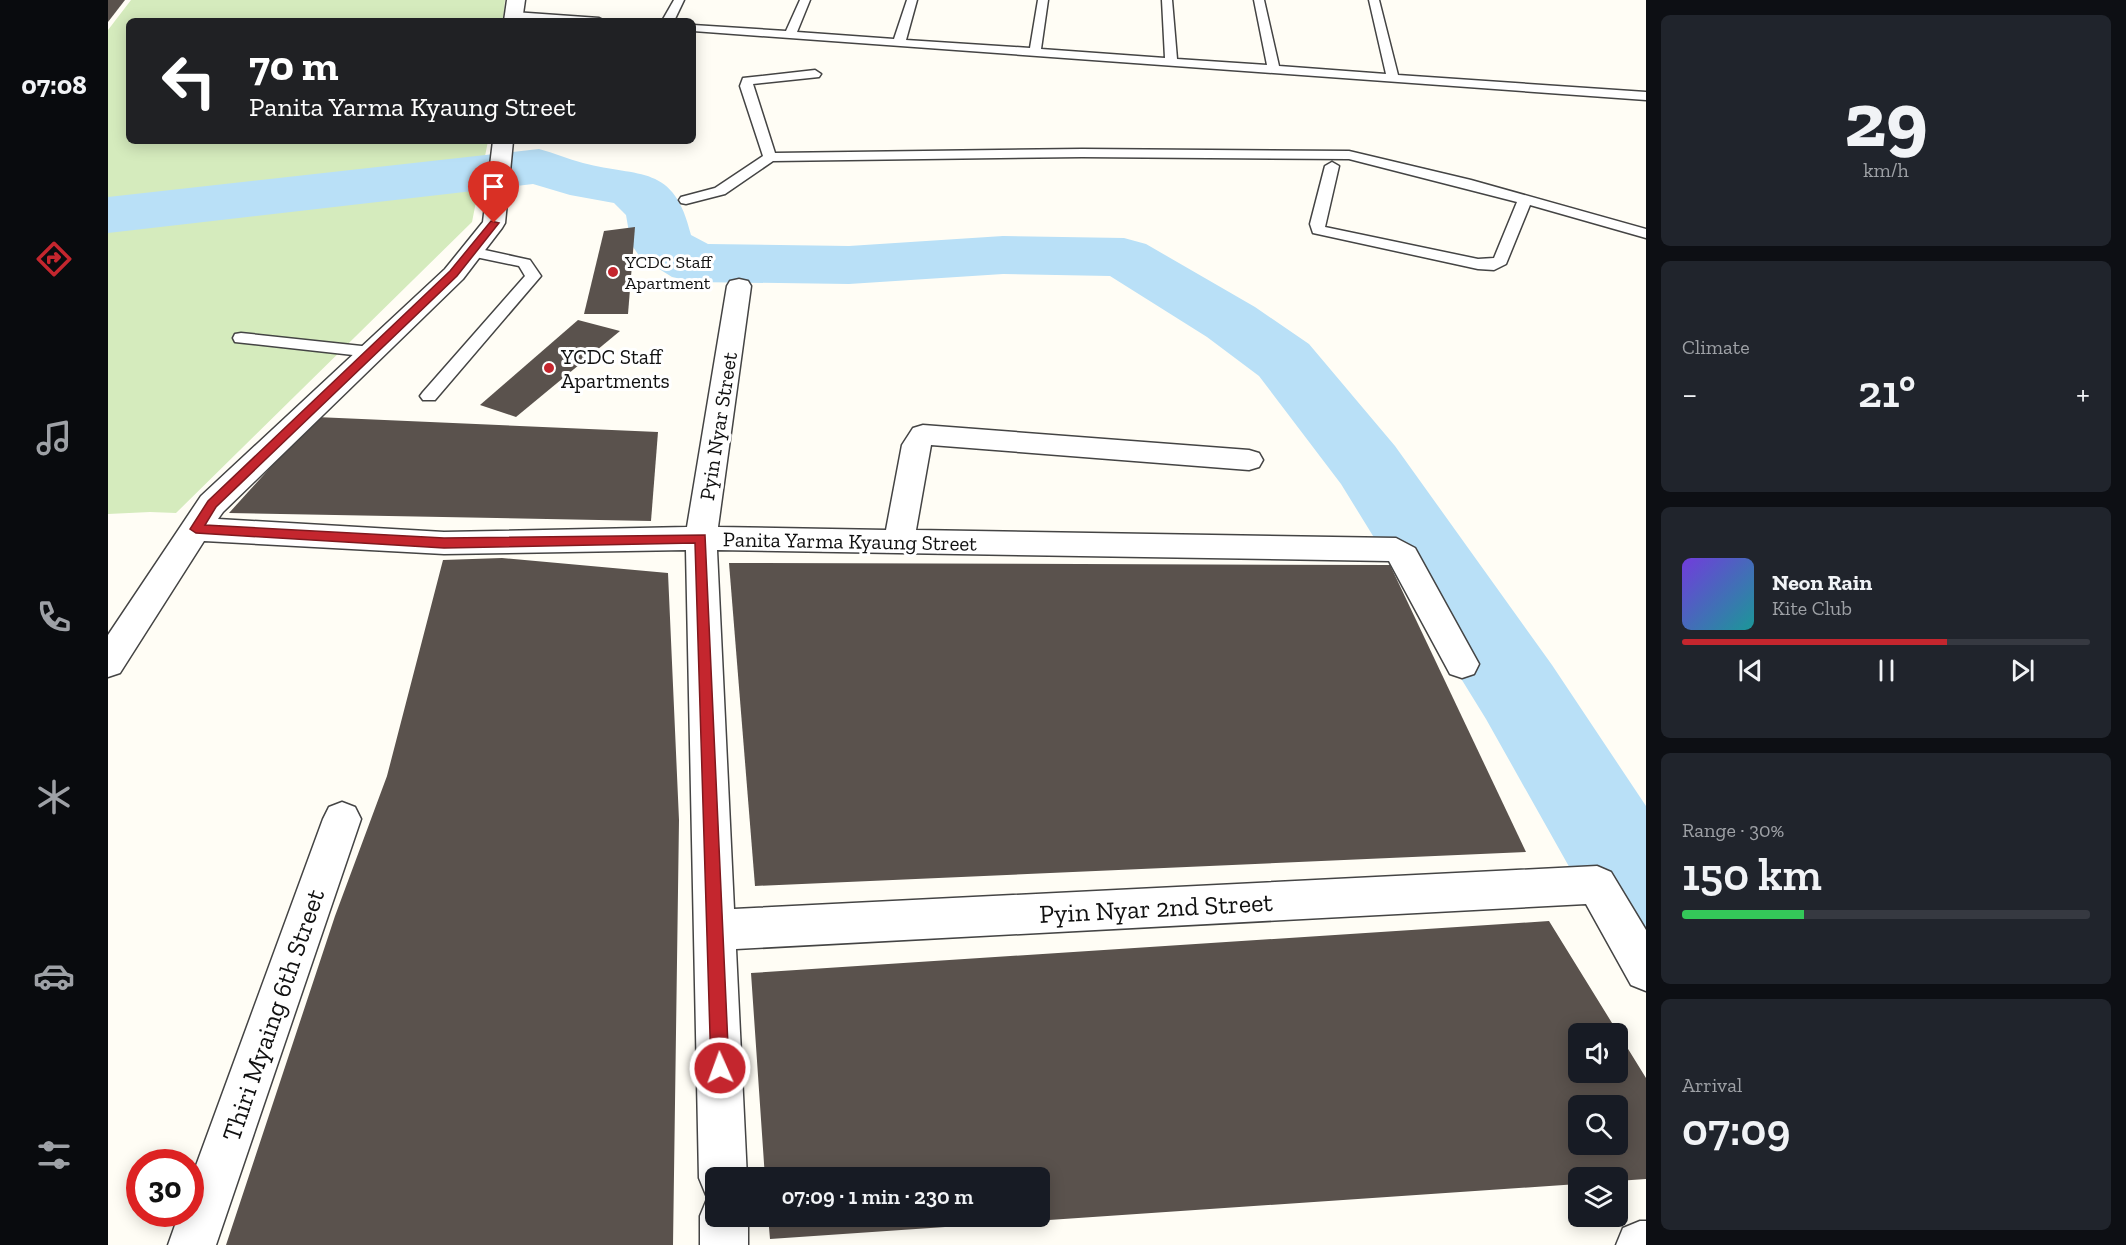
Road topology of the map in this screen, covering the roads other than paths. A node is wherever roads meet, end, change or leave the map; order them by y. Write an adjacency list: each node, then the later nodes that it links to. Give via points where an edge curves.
1 (679, 0): 10 (lane)
2 (805, 0): 12 (lane)
3 (912, 0): 13 (lane)
4 (1043, 0): 14 (lane)
5 (1167, 0): 15 (lane)
6 (1259, 0): 16 (lane)
7 (1374, 0): 18 (lane)
8 (514, 12): 9 (lane)
9 (589, 18)
10 (670, 18)
11 (696, 28): 12 (lane)
12 (790, 34): 13 (lane)
13 (899, 42): 14 (lane)
14 (1035, 52): 15 (lane)
15 (1171, 62): 16 (lane)
16 (1274, 69): 18 (lane)
17 (815, 74): 20 (lane, via 747,81)
18 (1393, 78): 19 (lane)
19 (1646, 96)
20 (770, 157): 23 (lane, via 1349,155); 24 (lane, via 720,191)
21 (501, 162): 26 (street, via 494,223)
22 (1332, 166): 23 (lane, via 1318,230 1478,264 1494,265 1500,261)
23 (1525, 199): 25 (lane)
24 (686, 200)
25 (1646, 234)
26 (471, 252): 29 (street, via 454,274); 30 (lane, via 525,263 533,276)
27 (739, 286): 33 (street, Pyin Nyar Street)
28 (242, 338): 29 (lane)
29 (371, 352): 32 (street, via 212,504)
30 (429, 396)
31 (1249, 460): 34 (street, via 923,435 916,445)
32 (196, 529): 33 (street, Panita Yarma Kyaung Street, via 444,543); 35 (street)
33 (701, 538): 34 (street, Panita Yarma Kyaung Street); 39 (street, Pyin Nyar Street)
34 (898, 542): 37 (street, Panita Yarma Kyaung Street, via 1396,550 1404,556)
35 (118, 634): 36 (street)
36 (108, 663)
37 (1462, 664)
38 (342, 819): 43 (street, Thiri Myaing 6th Street)
39 (715, 930): 40 (street, Pyin Nyar 2nd Street, via 1597,885); 41 (street, Pyin Nyar Street)
40 (1646, 970)
41 (723, 1167)
42 (724, 1227): 44 (street)
43 (192, 1245)
44 (724, 1245)
45 (1640, 1245): 46 (street)
46 (1646, 1245)

